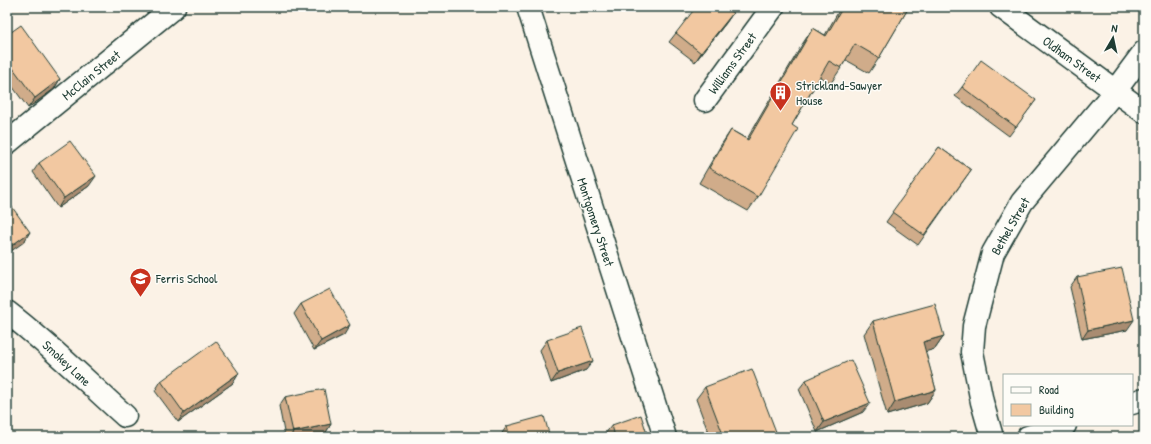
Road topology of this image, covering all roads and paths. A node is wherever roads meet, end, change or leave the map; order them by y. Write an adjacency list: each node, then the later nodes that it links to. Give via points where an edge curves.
1 (174, 7): 9 (street, McClain Street)
2 (528, 7): 15 (street, Montgomery Street)
3 (773, 7): 7 (street, Williams Street)
4 (1000, 7): 6 (street, Oldham Street)
5 (1144, 52): 6 (street, Bethel Street)
6 (1115, 91): 8 (street, Oldham Street); 16 (street, Bethel Street, via 1022,202 993,252 974,326 972,352)
7 (705, 100)
8 (1144, 112)
9 (7, 143)
10 (7, 312): 13 (street, Smokey Lane, via 52,348 67,365)
11 (1144, 399): 12 (street)
12 (1133, 403)
13 (125, 416)
14 (1062, 426): 17 (street)
15 (665, 437)
16 (992, 437)
17 (1028, 437)

